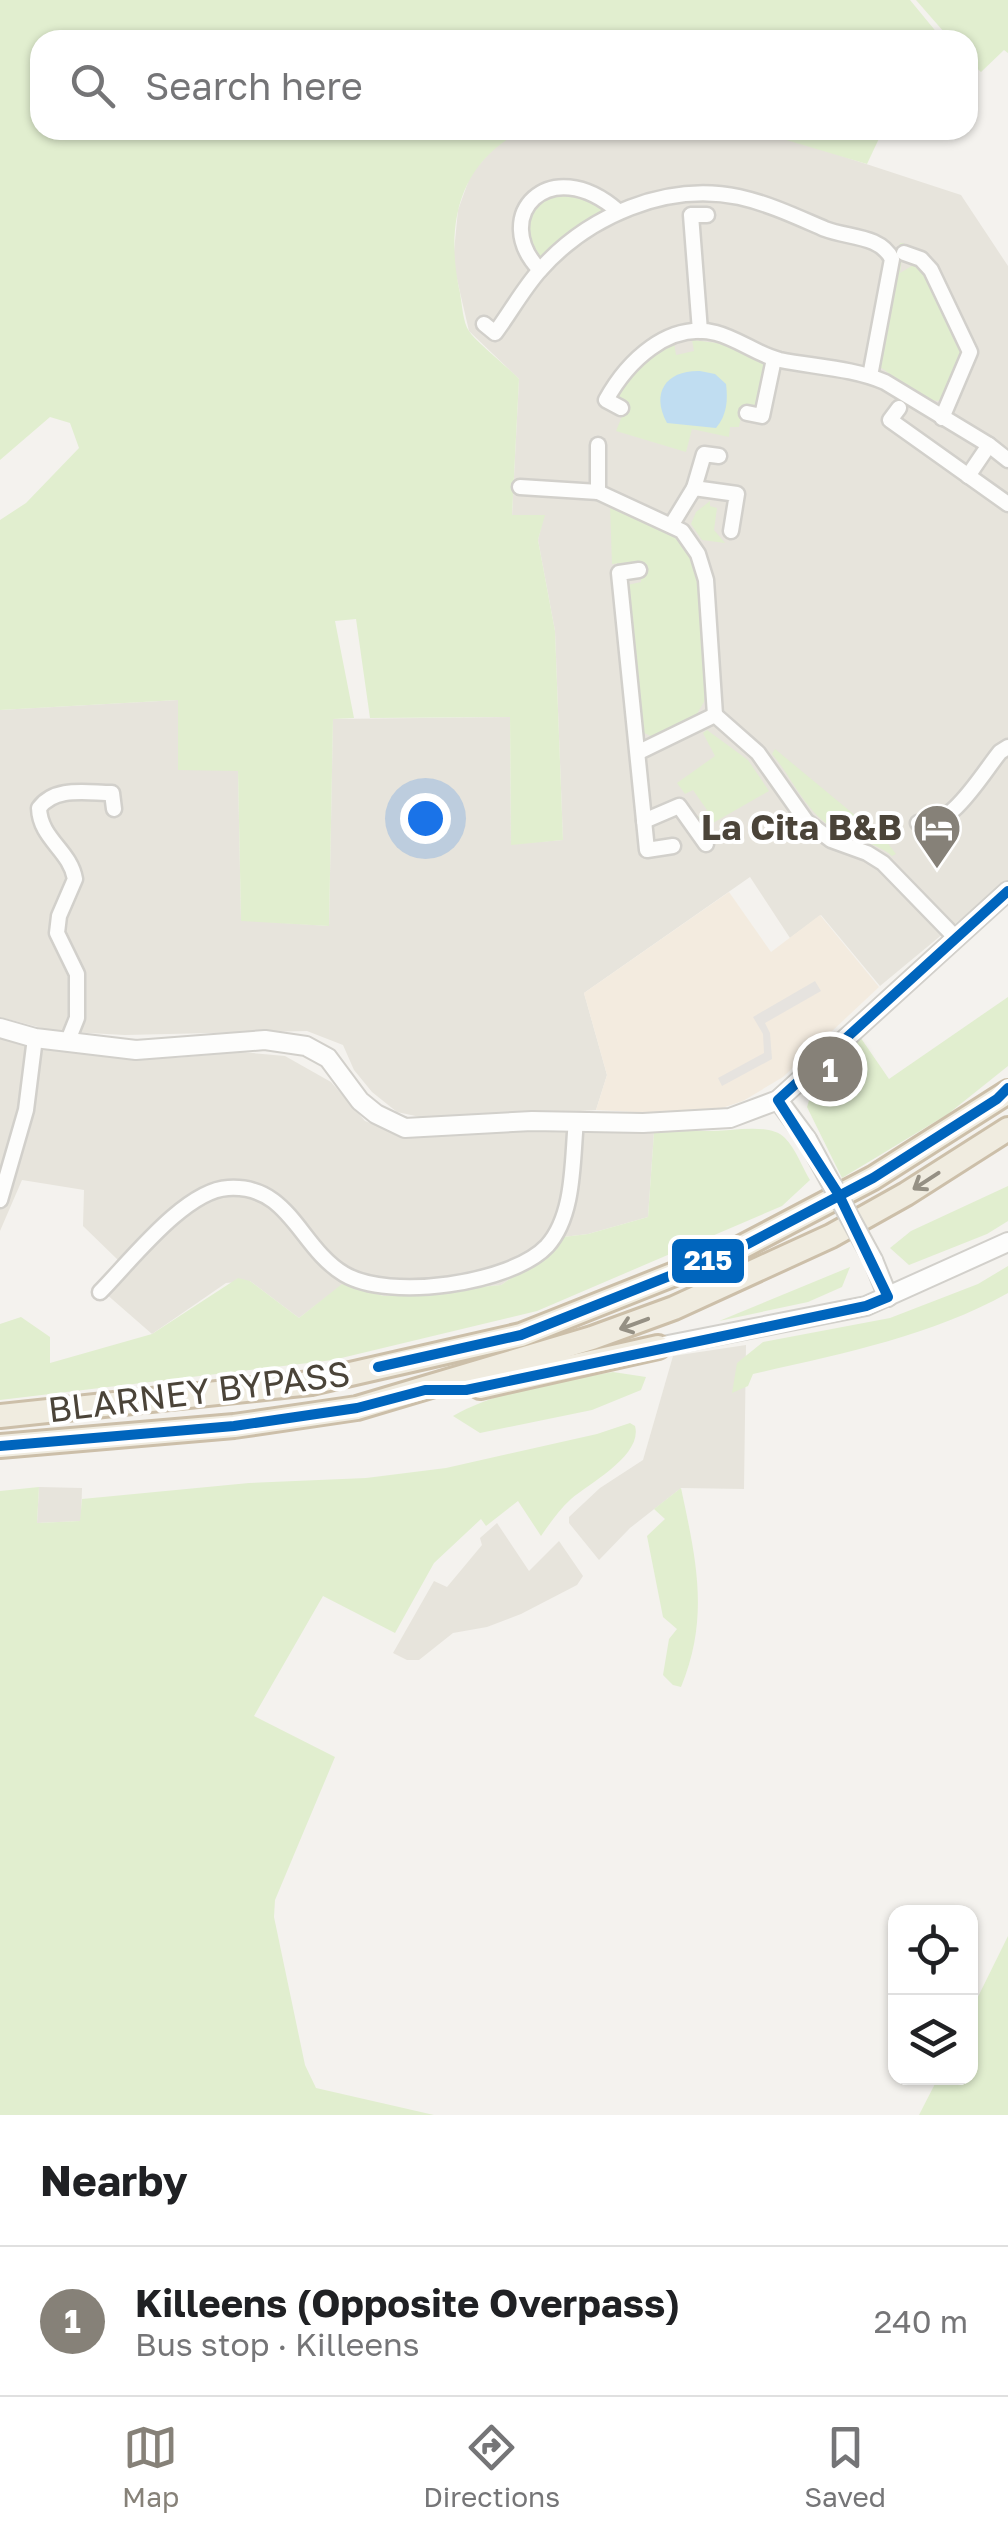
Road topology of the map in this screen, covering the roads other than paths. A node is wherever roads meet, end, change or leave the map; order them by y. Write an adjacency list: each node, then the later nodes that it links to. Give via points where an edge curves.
1 (618, 211): 4 (street); 4 (street, via 574,186 541,191 529,204 522,238); 8 (street, via 681,194 737,197 888,249 892,259)
2 (707, 215): 6 (street, via 692,215)
3 (904, 253): 12 (street, via 931,270 970,352)
4 (540, 270): 5 (street, via 496,333)
5 (484, 324)
6 (700, 331): 7 (street); 9 (street, via 634,358 606,400)
7 (774, 359): 8 (street); 11 (street, via 762,416)
8 (870, 376): 12 (street)
9 (620, 408)
10 (899, 408): 17 (street, via 890,420)
11 (748, 413)
12 (942, 418): 13 (street)
13 (988, 444): 16 (street); 17 (street)
14 (598, 445): 20 (street)
15 (718, 456): 19 (street, via 704,454)
16 (1008, 460)
17 (968, 476): 21 (street)
18 (520, 488): 20 (street)
19 (694, 488): 22 (street); 23 (street, via 737,494)
20 (598, 492): 22 (street)
21 (1008, 504)
22 (672, 524): 25 (street, via 698,554 706,580)
23 (731, 531)
24 (639, 570): 27 (street, via 620,573)
25 (715, 715): 27 (street); 34 (street, via 758,753 806,821 883,864)
26 (1008, 748): 30 (street, via 946,818 930,826)
27 (639, 752): 29 (street)
28 (114, 809): 37 (street, via 112,793 56,794 39,808 44,832 66,854 76,879 57,932 78,994)
29 (644, 820): 31 (street, via 679,806); 32 (street, via 647,850)
30 (918, 823)
31 (706, 844)
32 (673, 846)
33 (1008, 891): 34 (street)
34 (956, 937): 39 (street)
35 (0, 1028): 36 (street)
36 (35, 1038): 37 (street); 42 (street, via 26,1110)
37 (68, 1043): 40 (street, via 159,1051 286,1041 328,1058 360,1100 405,1128)
38 (1004, 1093): 48 (highway, BLARNEY BYPASS, via 872,1178 740,1248 521,1334 311,1383)
39 (778, 1100): 40 (street, via 730,1118); 45 (street, bridge, via 808,1139)
40 (576, 1121): 44 (street, via 560,1223 546,1246 505,1272 386,1287 346,1276 318,1253 282,1204 262,1192 224,1188 183,1208)
41 (1008, 1129): 47 (highway, one-way to 47, via 831,1236 674,1308)
42 (0, 1200)
43 (1008, 1242): 45 (street)
44 (100, 1292)
45 (888, 1297): 46 (street)
46 (658, 1347): 47 (highway, via 466,1390)
47 (424, 1390): 49 (highway, BLARNEY BYPASS, via 357,1408 234,1426)
48 (0, 1416)
49 (0, 1446)

